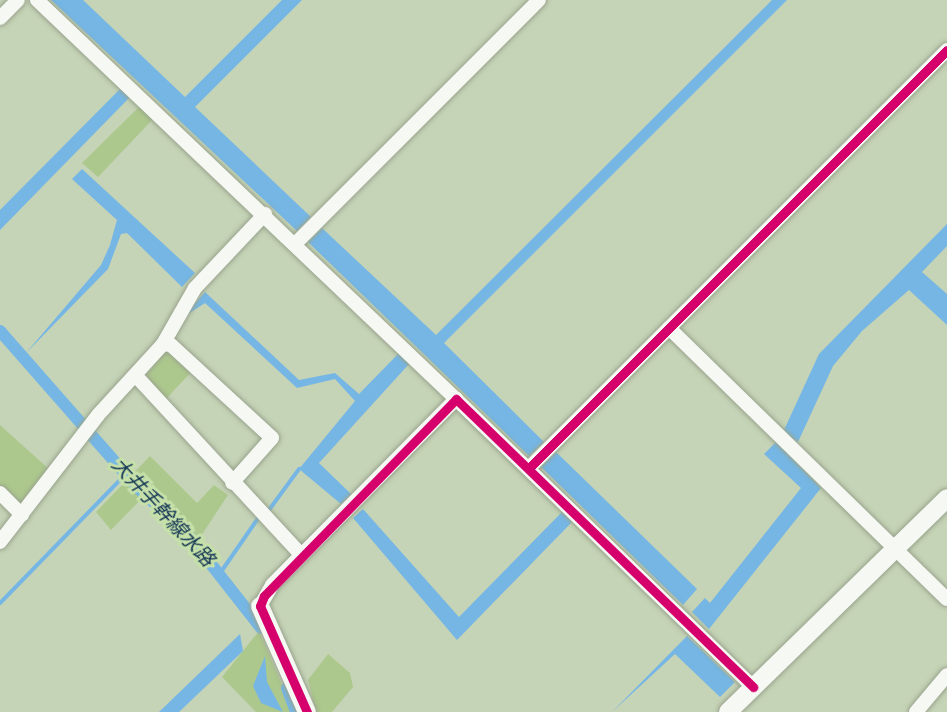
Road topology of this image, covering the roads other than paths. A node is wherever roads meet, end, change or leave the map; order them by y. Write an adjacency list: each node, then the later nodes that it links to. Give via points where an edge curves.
1 (18, 0): 4 (street)
2 (37, 0): 6 (street)
3 (539, 0): 7 (street)
4 (0, 18)
5 (947, 50): 8 (street)
6 (266, 214): 7 (street); 9 (street, via 195,288)
7 (297, 242): 11 (street)
8 (669, 328): 12 (street); 18 (street)
9 (163, 344): 10 (street); 13 (street, via 171,345 272,438)
10 (137, 377): 13 (street); 16 (street, via 87,430)
11 (456, 399): 12 (street); 19 (street)
12 (529, 468): 23 (street)
13 (232, 483): 19 (street)
14 (0, 493): 16 (street)
15 (947, 498): 18 (street)
16 (22, 515): 17 (street)
17 (0, 542)
18 (895, 548): 20 (street); 23 (street)
19 (301, 555): 21 (street)
20 (947, 598)
21 (260, 606): 24 (street)
22 (947, 675): 26 (street)
23 (753, 687): 25 (street)
24 (307, 712)
25 (728, 712)
26 (916, 712)

